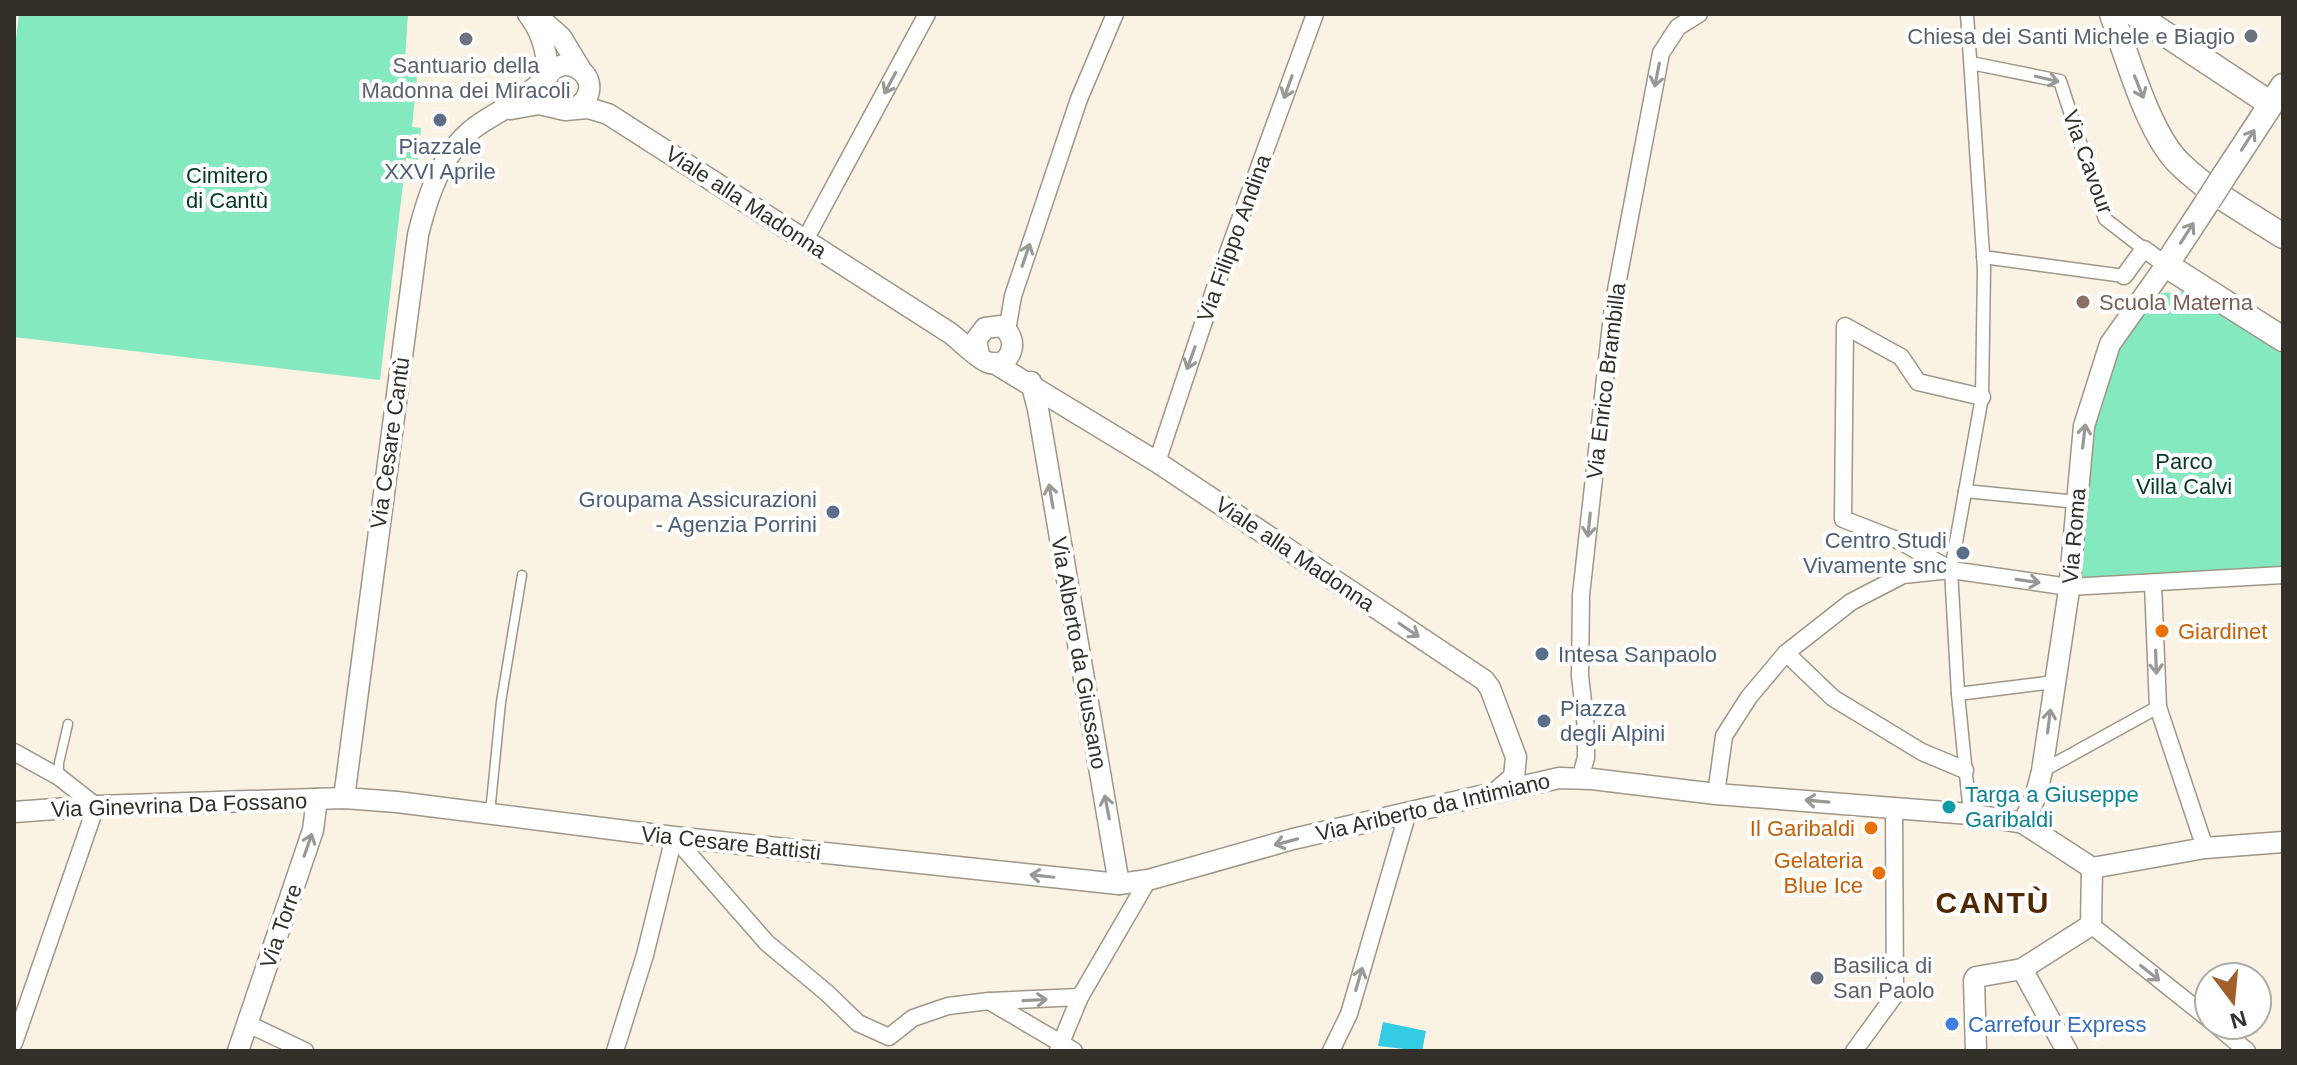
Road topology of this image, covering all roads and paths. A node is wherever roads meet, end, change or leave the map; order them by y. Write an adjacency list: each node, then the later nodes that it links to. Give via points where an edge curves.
1 (528, 14): 12 (street, via 542,39)
2 (535, 14): 11 (street, Viale alla Madonna, via 561,37)
3 (927, 14): 18 (street, one-way to 18)
4 (1115, 14): 23 (street, one-way to 4, via 1013,296 1079,99)
5 (1315, 14): 31 (street, Via Filippo Andina, one-way to 31)
6 (1699, 14): 46 (street, Via Enrico Brambilla, one-way to 46, via 1678,27 1661,53 1613,306 1581,595)
7 (1967, 14): 10 (street)
8 (2112, 14): 17 (main road, one-way to 17, via 2158,134 2179,164)
9 (2135, 14): 13 (main road)
10 (1971, 63): 19 (street, Via Cavour, one-way to 19, via 2060,81 2105,219); 20 (street)
11 (584, 72): 12 (street, via 564,65); 14 (street, via 586,100); 16 (street, Viale alla Madonna)
12 (547, 76): 14 (street, via 546,96); 15 (street, Via Cesare Cantù)
13 (2277, 95): 21 (main road, one-way to 13, bridge)
14 (567, 108): 15 (street, Via Cesare Cantù, via 530,105); 16 (street, Viale alla Madonna, via 599,111)
15 (496, 114): 53 (street, Via Cesare Cantù, via 471,131 447,160 429,194 418,235)
16 (624, 123): 18 (street, Viale alla Madonna)
17 (2283, 236)
18 (805, 240): 24 (street, Viale alla Madonna)
19 (2144, 249): 21 (street, Via Cavour); 22 (street)
20 (1983, 257): 22 (street); 28 (street)
21 (2166, 265): 25 (main road, Via Cavour); 33 (street, Via Roma, one-way to 21, via 2084,426 2110,344)
22 (2124, 276)
23 (993, 330): 24 (street); 26 (street, via 976,340); 26 (street, via 1011,336)
24 (950, 333): 26 (street, Viale alla Madonna)
25 (2283, 339)
26 (995, 356): 27 (street, Viale alla Madonna)
27 (1033, 385): 29 (street, Viale alla Madonna); 30 (street, Via Alberto da Giussano)
28 (1982, 397): 32 (street); 34 (street, via 1918,382 1901,357 1845,326 1843,519 1902,542)
29 (1070, 411): 30 (street, via 1052,413); 31 (street, Viale alla Madonna)
30 (1039, 422): 66 (street, Via Alberto da Giussano, one-way to 30)
31 (1157, 462): 45 (street, Viale alla Madonna, one-way to 45, via 1484,680)
32 (1965, 491): 33 (street); 34 (street)
33 (2077, 502): 38 (street, Via Roma)
34 (1951, 570): 38 (street, one-way to 38); 39 (street, via 1903,575 1851,602); 41 (street)
35 (522, 575): 59 (lane)
36 (2283, 575): 37 (street)
37 (2153, 584): 38 (street); 42 (street, one-way to 42)
38 (2069, 587): 40 (street, Via Roma)
39 (1786, 653): 47 (street, via 1833,698 1922,752); 52 (street, via 1724,736)
40 (2054, 682): 41 (street); 48 (street, Via Roma, one-way to 40)
41 (1958, 694): 47 (street)
42 (2158, 707): 48 (street); 64 (street)
43 (68, 724): 49 (lane)
44 (14, 752): 49 (street)
45 (1516, 757): 50 (street, via 1522,770); 51 (street, via 1514,777)
46 (1583, 768)
47 (1965, 770): 60 (street)
48 (2042, 771): 61 (street, Via Roma)
49 (59, 777): 55 (street)
50 (1547, 779): 51 (street, Via Ariberto da Intimiano); 52 (street, Via Ariberto da Intimiano)
51 (1497, 791): 58 (street, Via Ariberto da Intimiano)
52 (1716, 794): 56 (street, Via Ariberto da Intimiano, one-way to 52)
53 (344, 798): 54 (street, Via Ginevrina Da Fossano); 59 (street, Via Cesare Battisti)
54 (317, 799): 55 (street, Via Ginevrina Da Fossano); 73 (street, Via Torre, one-way to 54, via 313,830)
55 (96, 806): 57 (street, Via Ginevrina Da Fossano); 74 (street)
56 (1894, 807): 60 (street, Via Ariberto da Intimiano); 81 (street, via 1895,995)
57 (14, 812)
58 (1408, 812): 67 (street, Via Ariberto da Intimiano, one-way to 67, via 1293,839); 80 (street, one-way to 58, via 1349,1014)
59 (490, 814): 62 (street, Via Cesare Battisti)
60 (1970, 814): 61 (street, Via Ariberto da Intimiano)
61 (2023, 823): 65 (street)
62 (674, 837): 66 (street, Via Cesare Battisti, one-way to 62); 75 (street, via 767,943); 79 (street)
63 (2283, 842): 64 (street)
64 (2205, 848): 65 (street)
65 (2092, 868): 68 (street)
66 (1119, 884): 67 (street, Via Ariberto da Intimiano)
67 (1145, 884): 70 (street)
68 (2091, 925): 69 (street); 72 (street, one-way to 72)
69 (2022, 969): 82 (street, via 1976,977); 83 (street)
70 (1080, 997): 71 (street, one-way to 70); 76 (street)
71 (989, 1001): 75 (street, via 948,1006 913,1018); 76 (street)
72 (2193, 1006)
73 (248, 1024): 77 (street, Via Torre); 78 (street)
74 (14, 1043)
75 (886, 1044)
76 (1063, 1046)
77 (238, 1051)
78 (305, 1051)
79 (615, 1051)
80 (1331, 1051)
81 (1854, 1051)
82 (1976, 1051)
83 (2067, 1051)

